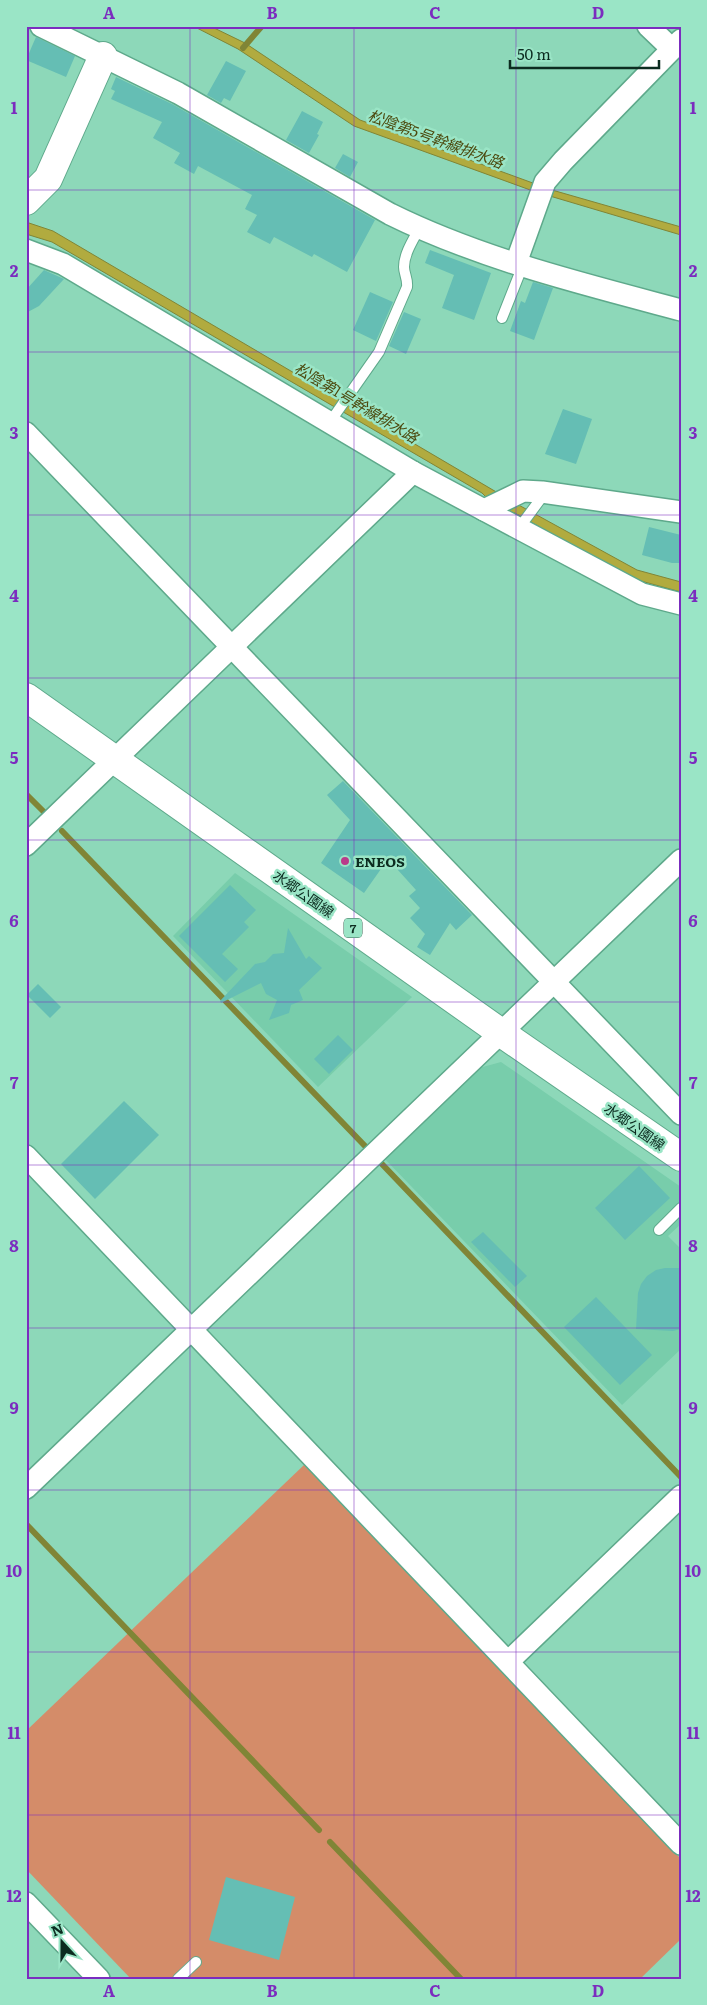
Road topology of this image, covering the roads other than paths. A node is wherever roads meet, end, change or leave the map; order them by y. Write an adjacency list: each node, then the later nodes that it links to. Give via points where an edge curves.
1 (41, 26): 4 (street)
2 (648, 26): 3 (street)
3 (676, 45): 8 (street, via 545,182)
4 (103, 56): 5 (main road, via 48,179); 6 (street, via 178,93)
5 (26, 201)
6 (419, 229): 8 (street); 11 (lane, via 404,260 407,287 379,352)
7 (26, 250): 11 (street, via 64,264)
8 (519, 264): 9 (street); 10 (lane)
9 (681, 310)
10 (502, 318)
11 (333, 419): 13 (street)
12 (26, 432): 19 (street)
13 (413, 472): 15 (street); 19 (street)
14 (546, 493): 15 (street, via 523,491); 16 (street); 17 (lane)
15 (486, 509): 17 (street)
16 (681, 512)
17 (520, 526): 18 (street, via 642,594)
18 (681, 604)
19 (233, 647): 21 (street); 24 (street)
20 (26, 697): 21 (main road, 水郷公園線 / 7)
21 (115, 760): 22 (street); 25 (main road, 水郷公園線 / 7)
22 (26, 845)
23 (681, 860): 24 (street)
24 (554, 981): 25 (street); 26 (street)
25 (500, 1032): 28 (main road, 水郷公園線 / 7); 31 (street)
26 (681, 1114)
27 (26, 1156): 31 (street)
28 (681, 1157)
29 (681, 1208): 30 (lane)
30 (659, 1230)
31 (191, 1330): 32 (street); 34 (street)
32 (26, 1488)
33 (681, 1496): 34 (street)
34 (508, 1661): 35 (street)
35 (681, 1844)
36 (26, 1903): 38 (street)
37 (196, 1962): 39 (lane)
38 (98, 1979)
39 (178, 1979)

